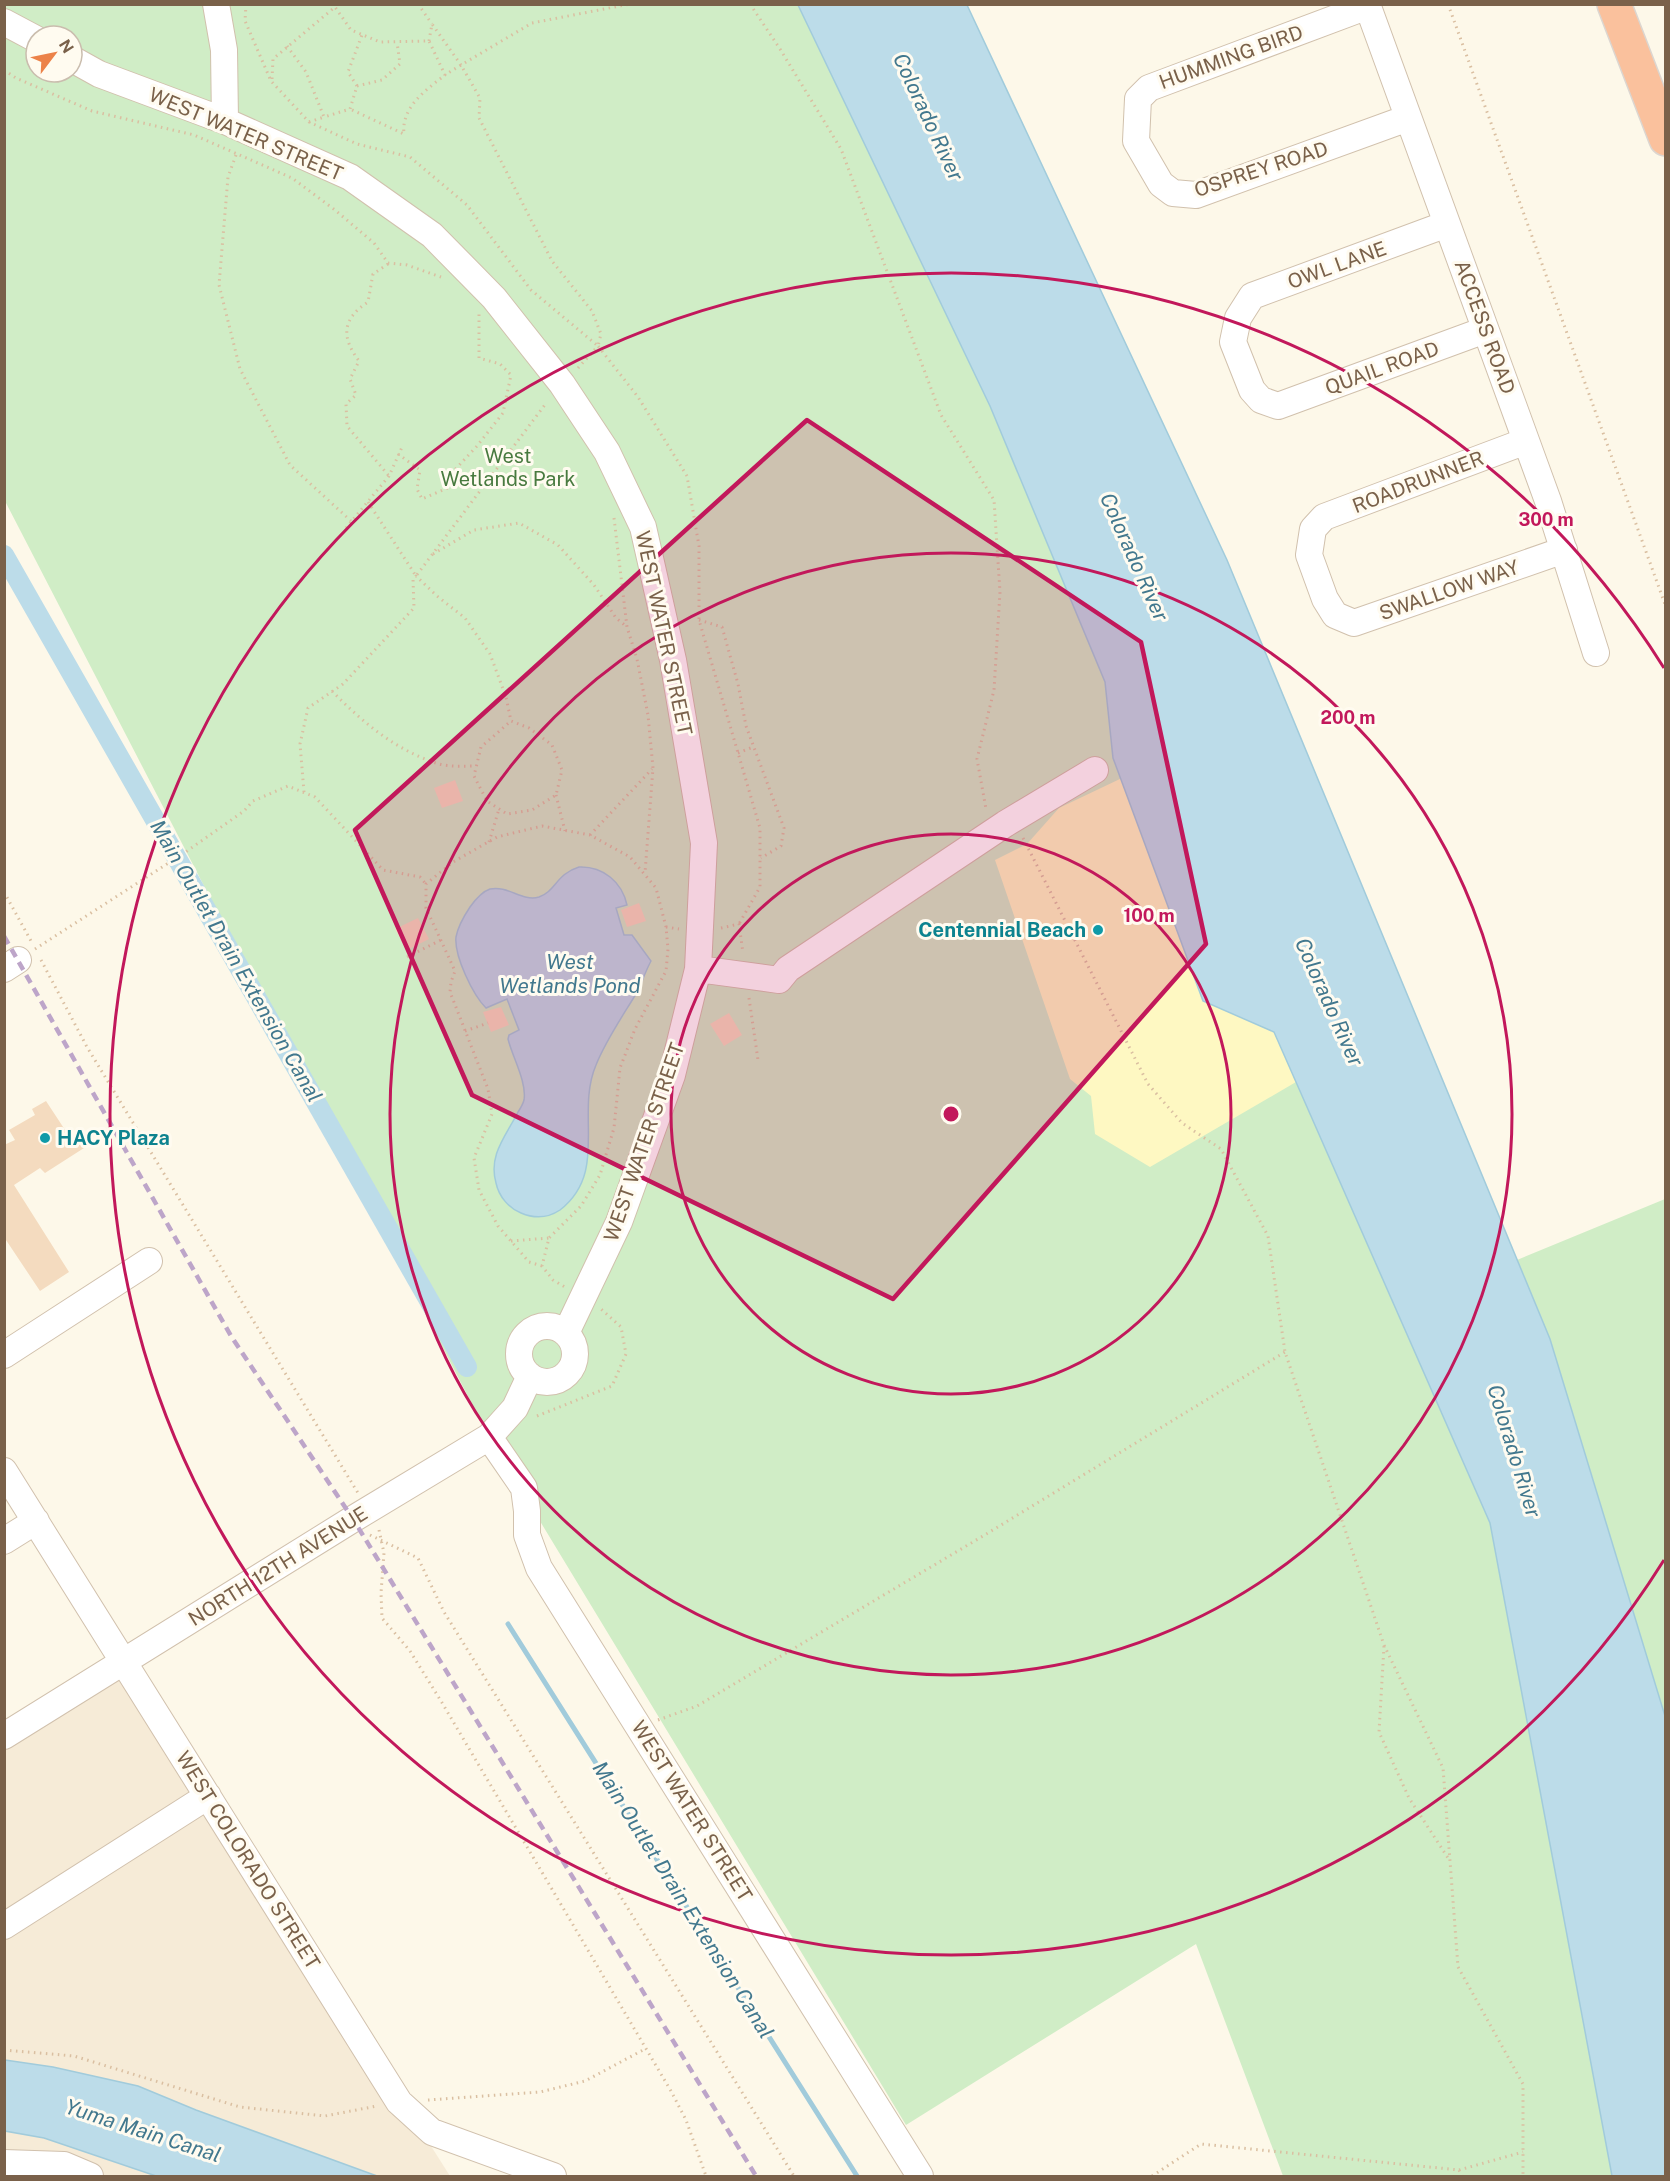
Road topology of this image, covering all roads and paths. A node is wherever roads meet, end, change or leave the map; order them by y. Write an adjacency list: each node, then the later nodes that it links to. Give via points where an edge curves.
1 (216, 4): 26 (street, via 224,50)
2 (246, 4): 21 (path, via 245,21)
3 (418, 4): 11 (path)
4 (630, 4): 17 (path, via 532,23)
5 (750, 4): 67 (path, via 841,149 941,415 994,500 1000,592 994,690 977,759)
6 (1448, 4): 50 (path)
7 (1614, 4): 28 (highway)
8 (1367, 5): 25 (street, ACCESS ROAD); 29 (street, HUMMING BIRD, via 1149,88 1138,99)
9 (335, 6): 13 (path, via 351,30); 16 (path)
10 (4, 22): 12 (street)
11 (432, 24): 14 (path); 17 (path)
12 (24, 33)
13 (362, 35): 15 (path, via 380,42); 22 (path, via 348,72)
14 (429, 40): 15 (path); 20 (path)
15 (397, 42): 22 (path, via 400,64 382,80)
16 (287, 46): 21 (path, via 273,59); 24 (path, via 306,72)
17 (460, 65): 20 (path); 36 (path, via 480,98 479,118 552,261 592,311 601,334)
18 (84, 66): 26 (street, WEST WATER STREET)
19 (4, 70): 30 (path, via 92,111 194,135)
20 (445, 75): 23 (path, via 417,98 403,123 404,134)
21 (272, 81): 27 (path)
22 (357, 86): 23 (path)
23 (350, 108): 24 (path)
24 (324, 117): 27 (path)
25 (1408, 118): 29 (street, OSPREY ROAD, via 1196,195 1173,193 1161,184); 31 (street, ACCESS ROAD)
26 (225, 120): 37 (street, WEST WATER STREET, via 350,177 432,235 494,298)
27 (309, 122): 36 (path, via 357,144 410,157 467,205 531,290)
28 (1665, 139)
29 (1136, 141)
30 (236, 155): 32 (path, via 291,178 374,243); 45 (path, via 228,177 219,285 240,369 290,465)
31 (1447, 224): 35 (street, ACCESS ROAD); 38 (street, OWL LANE, via 1252,296 1238,318 1233,342 1252,390 1261,400)
32 (388, 263): 33 (path, via 406,265); 42 (path, via 373,274 368,302 355,311 346,329 348,347 359,361 350,379 356,395 346,404 347,426)
33 (443, 279)
34 (487, 318): 41 (path, via 480,310 479,358 500,364 511,375 503,413 450,475 450,487 422,499 417,489 420,470)
35 (1485, 330): 38 (street, QUAIL ROAD); 39 (street, ACCESS ROAD)
36 (598, 346): 37 (path); 52 (path, via 638,397 687,476 699,546)
37 (555, 397): 48 (path); 77 (street, WEST WATER STREET, via 607,452 643,527 673,660 704,843)
38 (1278, 406)
39 (1526, 441): 47 (street, ACCESS ROAD); 51 (street, ROADRUNNER, via 1324,517 1313,529 1309,555)
40 (403, 445): 41 (path)
41 (398, 454): 42 (path)
42 (389, 476): 43 (path)
43 (368, 502): 45 (path); 49 (path)
44 (613, 514): 53 (path)
45 (351, 521): 46 (path)
46 (346, 528)
47 (1564, 550): 51 (street, SWALLOW WAY, via 1354,624); 54 (street, ACCESS ROAD)
48 (432, 555): 49 (path); 53 (path, via 474,530 519,523 558,544)
49 (416, 576): 55 (path, via 414,608); 56 (path, via 465,618 490,654)
50 (1665, 607)
51 (1335, 615)
52 (699, 620): 57 (path, via 722,627); 58 (path)
53 (627, 627): 60 (path, via 646,704)
54 (1596, 652)
55 (332, 691): 59 (path, via 359,719 400,747 441,765); 62 (path, via 308,708 300,744)
56 (511, 722): 59 (path, via 481,747); 63 (path, via 529,728 552,745 562,770)
57 (753, 747): 58 (path); 70 (path, via 784,828 781,846)
58 (737, 753): 70 (path, via 760,828)
59 (476, 766): 64 (path, via 474,776 486,801)
60 (653, 768): 68 (path); 71 (path)
61 (1095, 770): 65 (street)
62 (304, 792): 72 (path, via 315,796 383,870 420,877); 76 (path, via 288,786 253,801 187,851)
63 (556, 795): 64 (path, via 532,810 507,814); 66 (path)
64 (499, 809): 69 (path)
65 (1013, 820): 67 (street); 86 (path, via 1148,1084 1182,1123 1221,1149 1268,1236)
66 (565, 831): 68 (path); 69 (path, via 542,826)
67 (991, 834): 77 (street, via 788,969 779,980)
68 (590, 835): 71 (path, via 630,857)
69 (489, 842): 72 (path, via 453,862)
70 (760, 859): 73 (path, via 760,887)
71 (645, 875): 80 (path, via 656,888 666,927 666,971 634,1029 620,1068 614,1128 600,1175 581,1206)
72 (426, 884): 74 (path, via 426,908)
73 (739, 924)
74 (441, 940): 75 (path); 79 (path, via 455,971 450,992)
75 (407, 957)
76 (11, 964)
77 (698, 969): 84 (street, WEST WATER STREET, via 672,1075 619,1222)
78 (488, 1023): 79 (path)
79 (465, 1031): 81 (path, via 488,1089 492,1114 474,1158 479,1190 498,1226)
80 (549, 1238): 81 (path); 83 (path)
81 (511, 1241): 83 (path, via 529,1262)
82 (149, 1262): 87 (street)
83 (542, 1266): 84 (path, via 553,1280)
84 (582, 1298): 85 (street, WEST WATER STREET); 89 (path, via 596,1304 621,1327 626,1354 612,1386)
85 (566, 1333): 88 (street, via 575,1350 572,1368 566,1376 558,1381 539,1381); 88 (street, via 543,1327 527,1335 522,1342 520,1361)
86 (1285, 1352): 95 (path); 97 (path, via 697,1706)
87 (4, 1355)
88 (530, 1376): 90 (street, NORTH 12TH AVENUE, via 515,1407)
89 (529, 1419)
90 (489, 1437): 92 (street, NORTH 12TH AVENUE); 97 (street, WEST WATER STREET, via 524,1488 527,1535 539,1568)
91 (4, 1471): 93 (street, WEST COLORADO STREET)
92 (357, 1516): 96 (street, NORTH 12TH AVENUE); 110 (path, via 368,1534 418,1558 444,1612)
93 (36, 1521): 94 (street); 96 (street, WEST COLORADO STREET)
94 (4, 1540)
95 (1384, 1645): 100 (path, via 1443,1768); 100 (path, via 1379,1732 1409,1798)
96 (124, 1662): 98 (street, NORTH 12TH AVENUE); 99 (street, WEST COLORADO STREET)
97 (639, 1726): 111 (street, WEST WATER STREET)
98 (4, 1736)
99 (208, 1796): 101 (street); 104 (street, WEST COLORADO STREET)
100 (1450, 1862): 105 (path, via 1458,1967 1522,2084)
101 (4, 1926)
102 (645, 2049): 104 (path, via 585,2081 540,2092)
103 (4, 2050): 104 (path, via 74,2056 240,2107 325,2116)
104 (399, 2102): 109 (street, WEST COLORADO STREET, via 432,2132)
105 (1524, 2152): 107 (path); 114 (path)
106 (4, 2163): 108 (street, via 64,2166)
107 (1458, 2170): 112 (path, via 1201,2144); 113 (path)
108 (90, 2176)
109 (553, 2176)
110 (794, 2176)
111 (920, 2176)
112 (1152, 2176)
113 (1462, 2176)
114 (1523, 2176)

